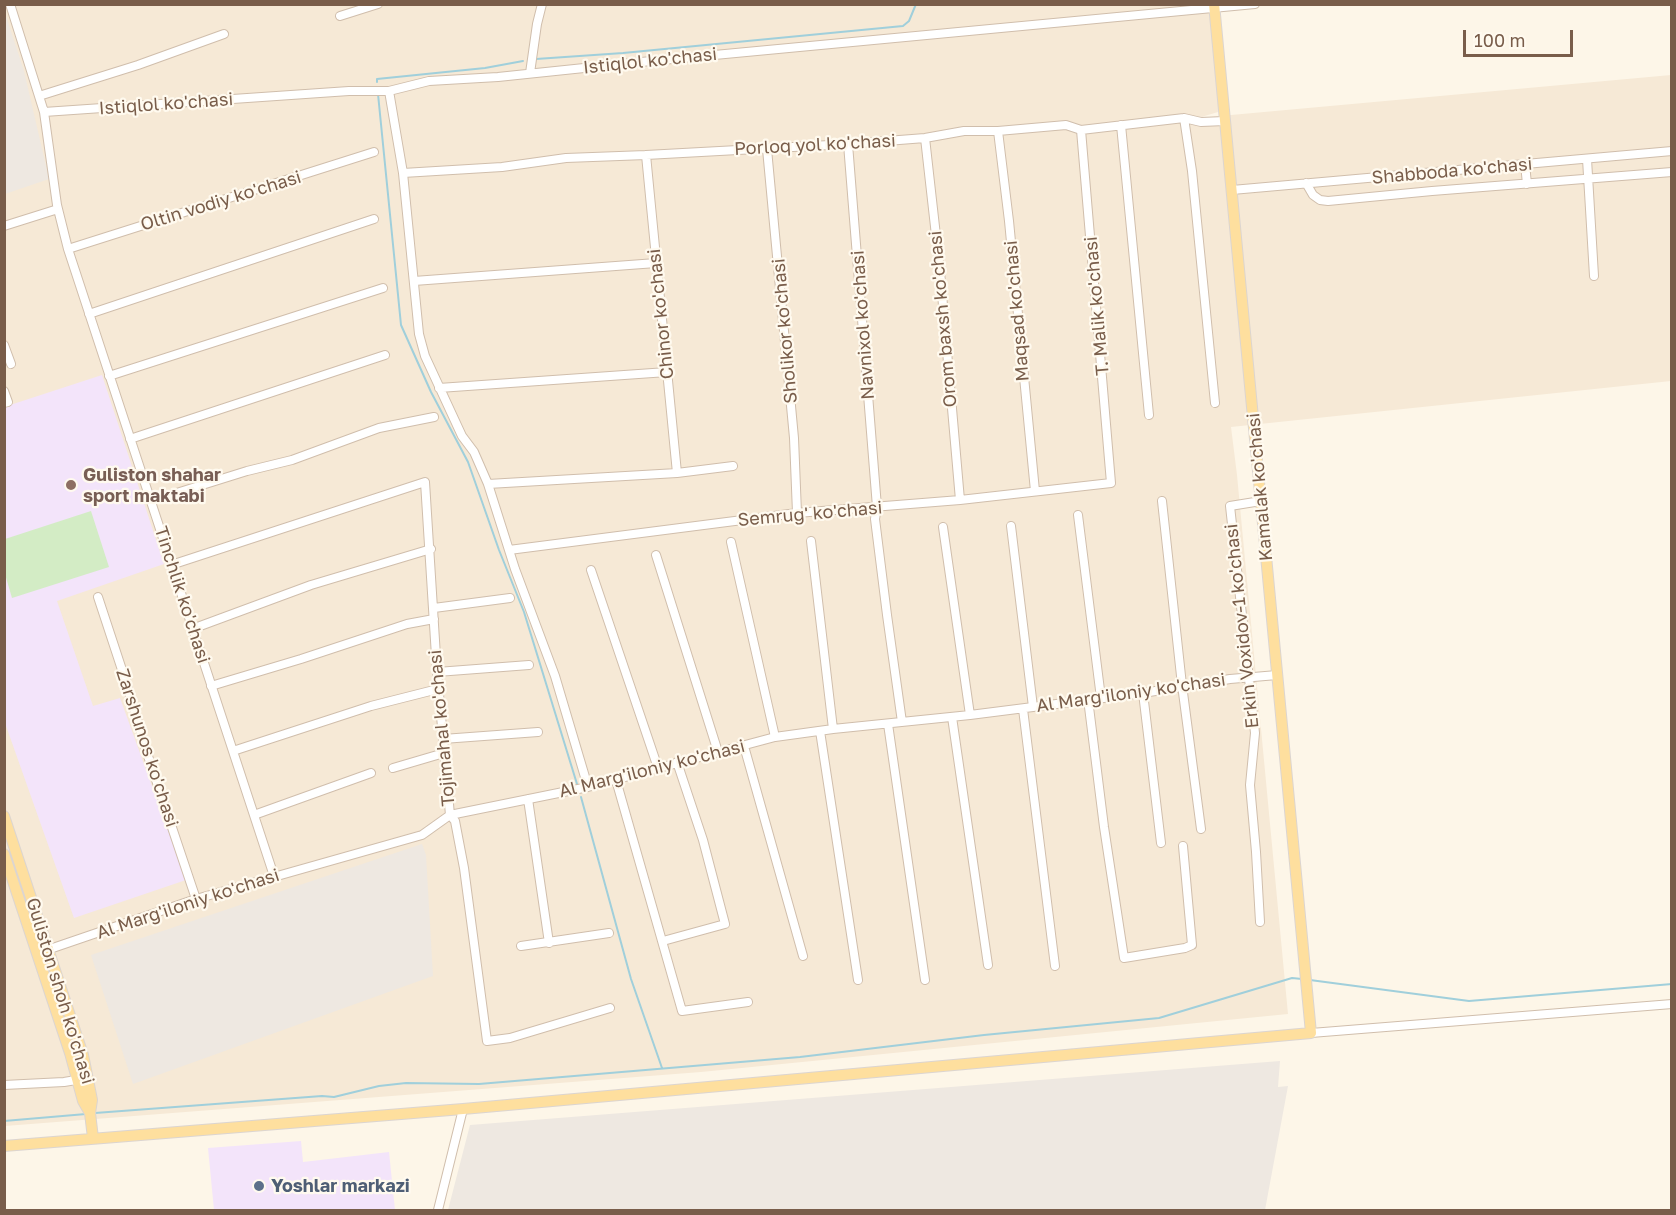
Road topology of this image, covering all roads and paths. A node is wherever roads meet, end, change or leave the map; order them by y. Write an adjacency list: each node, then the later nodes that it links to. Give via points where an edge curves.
1 (10, 4): 10 (street, Tinchlik ko'chasi)
2 (378, 4): 6 (street)
3 (542, 4): 8 (street)
4 (1255, 4): 5 (street, Istiqlol ko'chasi)
5 (1215, 6): 8 (street, Istiqlol ko'chasi); 13 (main road, Kamalak ko'chasi)
6 (340, 16)
7 (224, 34): 10 (street)
8 (530, 73): 9 (street, Istiqlol ko'chasi, via 429,81)
9 (389, 91): 11 (street, Istiqlol ko'chasi); 26 (street)
10 (39, 96): 11 (street, Tinchlik ko'chasi)
11 (44, 112): 32 (street, Tinchlik ko'chasi)
12 (1184, 118): 13 (street, Porloq yol ko'chasi); 14 (street, Porloq yol ko'chasi); 49 (street)
13 (1225, 121): 31 (main road, Kamalak ko'chasi)
14 (1121, 125): 15 (street, Porloq yol ko'chasi); 50 (street)
15 (1081, 130): 16 (street, Porloq yol ko'chasi, via 1066,125); 55 (street, T. Malik ko'chasi)
16 (998, 131): 17 (street, Porloq yol ko'chasi, via 964,131); 57 (street, Maqsad ko'chasi)
17 (925, 138): 18 (street, Porloq yol ko'chasi); 58 (street, Orom baxsh ko'chasi)
18 (848, 144): 19 (street, Porloq yol ko'chasi); 62 (street, Navnixol ko'chasi)
19 (767, 149): 22 (street, Porloq yol ko'chasi); 63 (street, Sholikor ko'chasi, via 794,427)
20 (1671, 151): 23 (street, Shabboda ko'chasi)
21 (374, 153): 35 (street, Oltin vodiy ko'chasi)
22 (646, 155): 26 (street, Porloq yol ko'chasi); 36 (street, Chinor ko'chasi)
23 (1587, 159): 24 (street, Shabboda ko'chasi); 28 (street)
24 (1525, 164): 29 (street, Shabboda ko'chasi); 30 (street)
25 (1671, 172): 27 (street); 28 (street)
26 (403, 173): 38 (street)
27 (1671, 178)
28 (1588, 179): 30 (street); 37 (street)
29 (1306, 183): 30 (street, via 1313,195 1328,201); 31 (street, Shabboda ko'chasi)
30 (1527, 184)
31 (1232, 190): 61 (main road, Kamalak ko'chasi)
32 (58, 209): 34 (street); 35 (street, Tinchlik ko'chasi)
33 (374, 219): 40 (street)
34 (4, 226)
35 (68, 249): 40 (street, Tinchlik ko'chasi)
36 (656, 263): 38 (street); 44 (street, Chinor ko'chasi)
37 (1594, 276)
38 (414, 281): 46 (street, via 419,334)
39 (383, 288): 45 (street)
40 (89, 314): 45 (street, Tinchlik ko'chasi)
41 (4, 345): 43 (street)
42 (385, 355): 52 (street)
43 (11, 364)
44 (667, 372): 46 (street); 54 (street, Chinor ko'chasi)
45 (109, 376): 52 (street, Tinchlik ko'chasi)
46 (440, 388): 56 (street)
47 (4, 390): 48 (street, via 8,402)
48 (4, 403)
49 (1215, 403)
50 (1149, 415)
51 (434, 417): 59 (street, via 379,428 292,460)
52 (130, 439): 59 (street, Tinchlik ko'chasi)
53 (734, 466): 54 (street)
54 (677, 472): 56 (street)
55 (1112, 483): 57 (street, Semrug' ko'chasi)
56 (488, 484): 70 (street)
57 (1035, 491): 58 (street, Semrug' ko'chasi)
58 (960, 500): 62 (street, Semrug' ko'chasi)
59 (152, 501): 72 (street, Tinchlik ko'chasi)
60 (1162, 501): 83 (street)
61 (1261, 501): 81 (main road, Kamalak ko'chasi); 82 (street, Erkin Voxidov-1 ko'chasi, via 1230,506)
62 (877, 507): 63 (street, Semrug' ko'chasi); 93 (street, Navnixol ko'chasi, via 886,615)
63 (797, 513): 70 (street, Semrug' ko'chasi)
64 (1078, 515): 87 (street)
65 (1011, 526): 89 (street)
66 (943, 527): 91 (street)
67 (811, 541): 95 (street)
68 (731, 542): 98 (street)
69 (431, 549): 72 (street, Tojimahal ko'chasi, via 425,482); 76 (street, Tojimahal ko'chasi); 78 (street, via 311,585)
70 (508, 550): 109 (street, via 555,676)
71 (656, 555): 102 (street)
72 (171, 565): 78 (street, Tinchlik ko'chasi)
73 (591, 570): 106 (street)
74 (98, 597): 119 (street, Zarshunos ko'chasi)
75 (510, 598): 76 (street)
76 (434, 608): 77 (street, Tojimahal ko'chasi)
77 (434, 619): 80 (street, Tojimahal ko'chasi); 84 (street)
78 (192, 629): 84 (street, Tinchlik ko'chasi)
79 (529, 665): 80 (street)
80 (437, 672): 85 (street, Tojimahal ko'chasi)
81 (1277, 675): 82 (street, Al Marg'iloniy ko'chasi); 134 (main road, Kamalak ko'chasi)
82 (1248, 676): 83 (street, Al Marg'iloniy ko'chasi); 120 (street, Erkin Voxidov-1 ko'chasi, via 1255,733 1250,785)
83 (1182, 685): 86 (street, Al Marg'iloniy ko'chasi); 114 (street)
84 (211, 686): 101 (street, Tinchlik ko'chasi)
85 (438, 689): 99 (street, Tojimahal ko'chasi); 101 (street, via 371,706)
86 (1143, 693): 87 (street, Al Marg'iloniy ko'chasi); 115 (street)
87 (1101, 698): 88 (street, Al Marg'iloniy ko'chasi)
88 (1088, 699): 89 (street, Al Marg'iloniy ko'chasi); 116 (street, via 1124,958 1192,945)
89 (1033, 707): 90 (street, Al Marg'iloniy ko'chasi)
90 (1023, 709): 91 (street, Al Marg'iloniy ko'chasi); 128 (street)
91 (970, 715): 92 (street, Al Marg'iloniy ko'chasi)
92 (952, 717): 93 (street, Al Marg'iloniy ko'chasi); 127 (street)
93 (902, 722): 94 (street, Al Marg'iloniy ko'chasi)
94 (888, 724): 95 (street, Al Marg'iloniy ko'chasi); 130 (street)
95 (833, 729): 96 (street, Al Marg'iloniy ko'chasi)
96 (820, 731): 98 (street, Al Marg'iloniy ko'chasi); 129 (street)
97 (538, 732): 99 (street)
98 (775, 737): 100 (street, Al Marg'iloniy ko'chasi)
99 (443, 739): 103 (street, Tojimahal ko'chasi)
100 (744, 746): 102 (street, Al Marg'iloniy ko'chasi); 126 (street)
101 (233, 751): 111 (street, Tinchlik ko'chasi)
102 (718, 752): 104 (street, Al Marg'iloniy ko'chasi)
103 (444, 753): 105 (street); 112 (street, Tojimahal ko'chasi)
104 (677, 762): 106 (street, Al Marg'iloniy ko'chasi); 122 (street, via 725,924)
105 (393, 768)
106 (658, 768): 108 (street, Al Marg'iloniy ko'chasi)
107 (371, 773): 111 (street)
108 (616, 780): 109 (street, Al Marg'iloniy ko'chasi); 122 (street)
109 (588, 787): 110 (street, Al Marg'iloniy ko'chasi)
110 (528, 799): 112 (street, Al Marg'iloniy ko'chasi); 123 (street)
111 (254, 815): 118 (street, Tinchlik ko'chasi)
112 (450, 815): 118 (street, Al Marg'iloniy ko'chasi, via 422,835); 133 (street, Tojimahal ko'chasi, via 456,821 464,868 487,1041 510,1038)
113 (4, 816): 125 (main road, Guliston shoh ko'chasi)
114 (1201, 829)
115 (1161, 843)
116 (1183, 846)
117 (4, 854): 125 (main road, Guliston shoh ko'chasi)
118 (274, 876): 119 (street, Al Marg'iloniy ko'chasi)
119 (196, 899): 125 (street, Al Marg'iloniy ko'chasi)
120 (1260, 922)
121 (609, 933): 123 (street)
122 (663, 941): 131 (street, via 682,1011)
123 (549, 943): 124 (street)
124 (521, 946)
125 (43, 951): 135 (main road, Guliston shoh ko'chasi, via 83,1055)
126 (803, 956)
127 (988, 965)
128 (1055, 966)
129 (858, 980)
130 (925, 980)
131 (748, 1002)
132 (1671, 1004): 134 (street)
133 (610, 1008)
134 (1311, 1034): 137 (main road)
135 (83, 1079): 136 (street); 138 (main road, Guliston shoh ko'chasi, via 92,1100)
136 (4, 1085)
137 (463, 1108): 138 (main road); 140 (street)
138 (92, 1134): 139 (main road)
139 (4, 1146)
140 (438, 1210)

